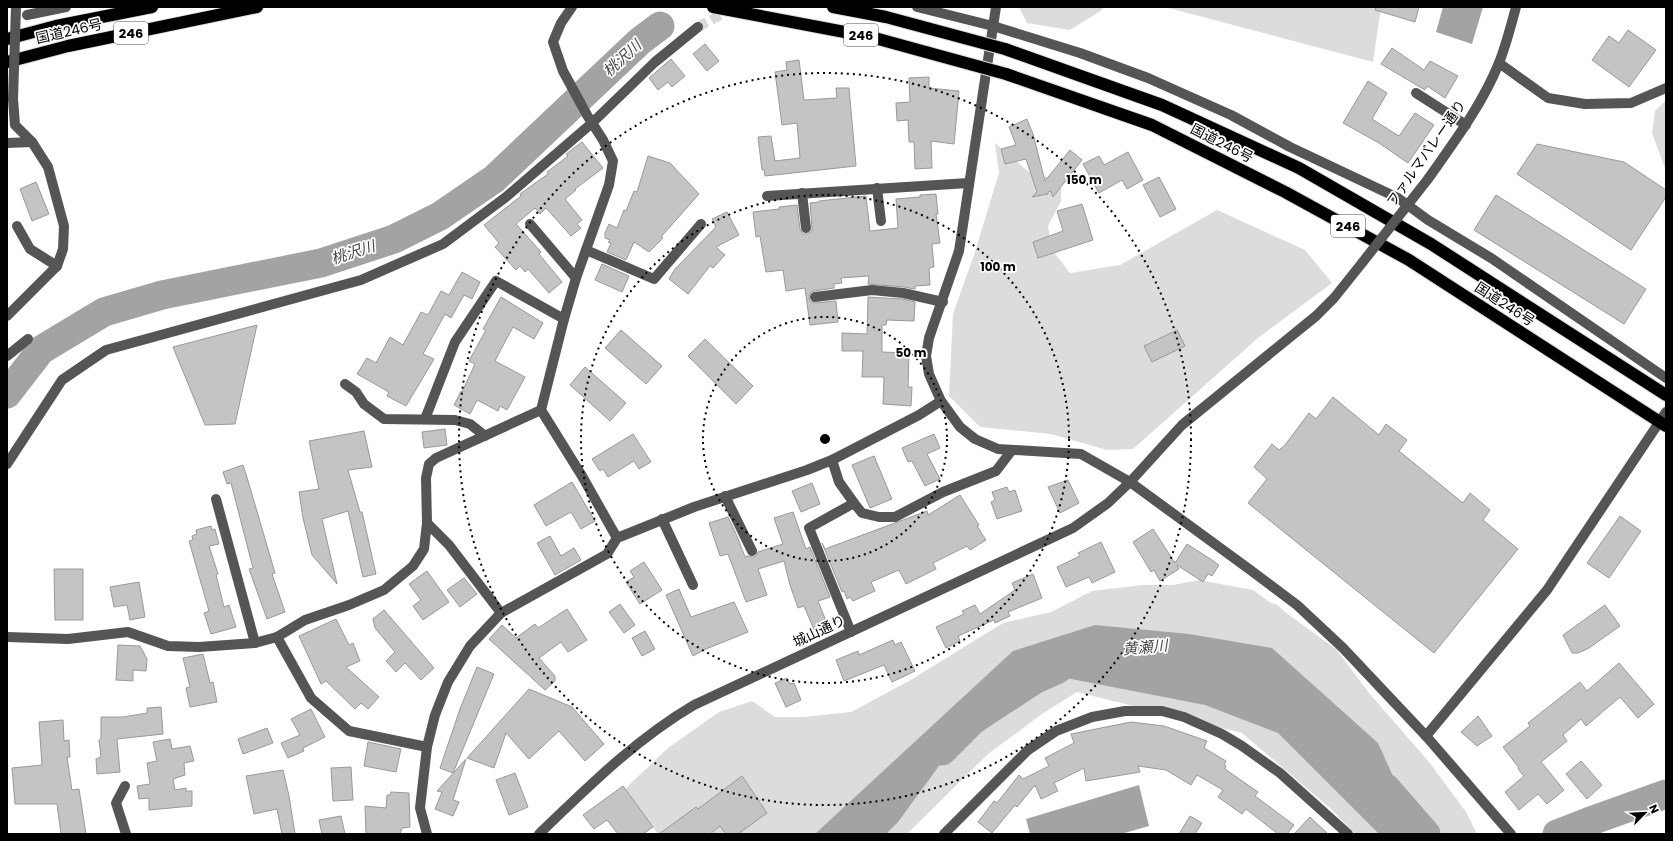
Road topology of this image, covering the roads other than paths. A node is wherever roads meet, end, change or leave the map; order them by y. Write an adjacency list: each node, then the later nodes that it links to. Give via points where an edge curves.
1 (16, 7): 21 (street, bridge, via 13,99 15,126)
2 (66, 7): 11 (street)
3 (152, 7): 14 (highway, 国道246号 / 246, via 56,26)
4 (257, 7): 15 (highway, 国道246号 / 246, via 68,46)
5 (572, 7): 19 (street, via 561,23 553,42 563,71)
6 (713, 7): 47 (highway, 国道246号 / 246, bridge, via 871,37 1006,74 1152,125 1285,192 1409,260)
7 (832, 7): 43 (highway, 国道246号 / 246, bridge, via 886,17 1005,49 1162,105 1299,168 1431,244)
8 (917, 7): 12 (street)
9 (996, 7): 12 (street)
10 (1516, 7): 16 (street, ファルマバレー通り)
11 (27, 15)
12 (993, 26): 23 (street); 41 (street, via 1080,53 1148,78 1231,115 1290,147 1398,198 1428,220 1491,258)
13 (698, 27): 19 (street)
14 (7, 39)
15 (7, 62)
16 (1499, 63): 17 (street, via 1548,98 1585,104 1631,103); 20 (street, ファルマバレー通り)
17 (1666, 88)
18 (1416, 93): 20 (street)
19 (589, 119): 32 (street, via 613,161 609,185); 51 (street, via 506,197 443,244 361,280 106,350 62,380)
20 (1466, 125): 52 (street, ファルマバレー通り, bridge, via 1334,298 1300,329 1182,424)
21 (32, 142): 22 (street); 33 (street, via 48,167 64,226 63,249)
22 (7, 143)
23 (968, 183): 24 (street); 36 (street, via 959,251)
24 (878, 188): 25 (street); 27 (street)
25 (802, 193): 26 (street); 31 (street)
26 (767, 196)
27 (880, 221)
28 (530, 224): 34 (street)
29 (701, 224): 32 (street, via 654,279)
30 (17, 226): 33 (street, via 30,249)
31 (806, 228)
32 (586, 250): 34 (street)
33 (57, 266): 37 (street)
34 (576, 278): 38 (street)
35 (815, 297): 36 (street, via 872,290 903,292)
36 (943, 302): 44 (street, via 929,338 926,356 929,374)
37 (7, 316)
38 (564, 319): 45 (street); 46 (street, via 496,281 455,342)
39 (28, 339): 40 (street)
40 (7, 356)
41 (1666, 378)
42 (345, 384): 46 (street, via 356,392 364,404 384,419)
43 (1666, 395)
44 (941, 401): 49 (street, via 960,427 975,439 998,449); 50 (street)
45 (541, 410): 48 (street); 58 (street)
46 (425, 419): 48 (street, via 455,420 470,424)
47 (1664, 420): 66 (street, via 1548,590)
48 (484, 436): 57 (street, via 436,458 429,464 426,478)
49 (1012, 450): 52 (street, via 1081,454); 55 (street, via 996,471 943,492 896,517 862,513)
50 (832, 460): 53 (street); 55 (street, via 838,482)
51 (7, 464)
52 (1130, 482): 62 (street, 城山通り, via 1108,503 1073,528); 66 (street, via 1297,605 1343,648)
53 (725, 496): 56 (street); 59 (street)
54 (216, 499): 65 (street)
55 (854, 504): 62 (street, via 809,528)
56 (662, 519): 58 (street); 60 (street)
57 (427, 523): 61 (street, via 449,545); 64 (street, via 424,548 413,566 384,590 304,620)
58 (617, 538): 61 (street, via 607,554)
59 (752, 551)
60 (693, 585)
61 (501, 614): 67 (street, via 470,646 448,682 435,715)
62 (851, 632): 71 (street, 城山通り, via 694,705 669,720 633,747)
63 (7, 637): 65 (street, via 68,639 128,632 168,646 199,647)
64 (277, 638): 65 (street); 67 (street, via 311,698 349,731)
65 (255, 643)
66 (1426, 736): 74 (street)
67 (427, 747): 70 (street, via 420,808)
68 (125, 786): 69 (street, via 116,803)
69 (126, 834)
70 (427, 834)
71 (539, 834)
72 (944, 834): 73 (street, via 1028,750 1056,731 1092,717 1125,712 1162,711 1184,717 1216,731 1242,746 1280,773)
73 (1348, 834)
74 (1511, 834)

